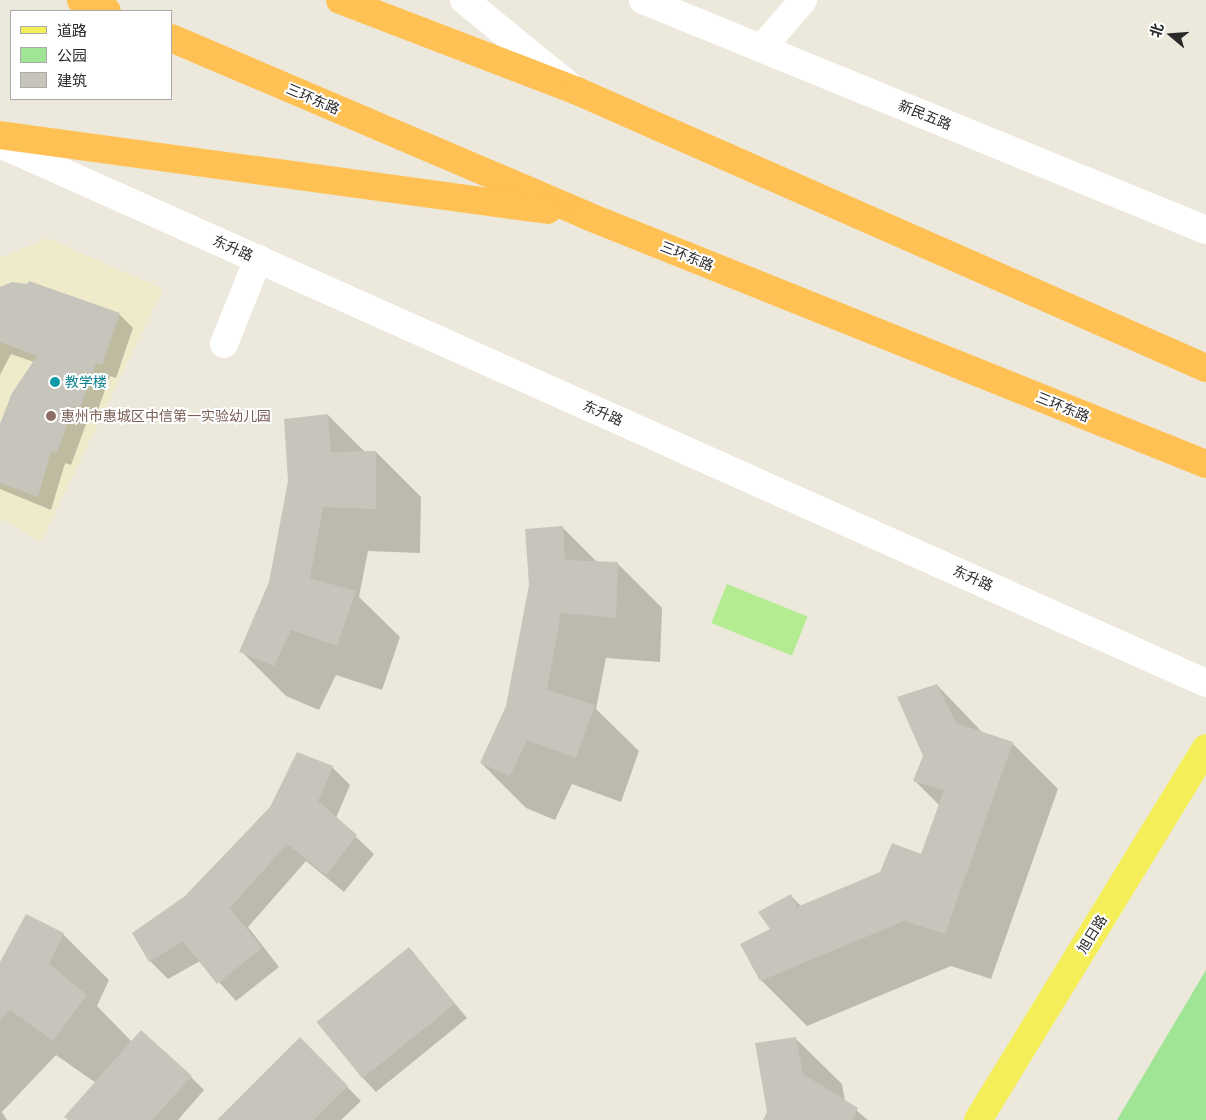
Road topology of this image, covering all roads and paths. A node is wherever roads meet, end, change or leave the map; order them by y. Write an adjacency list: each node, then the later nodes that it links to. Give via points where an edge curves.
1 (81, 0): 6 (highway)
2 (340, 0): 9 (highway)
3 (464, 0): 9 (street)
4 (643, 0): 8 (street, 新民五路)
5 (803, 0): 8 (street)
6 (105, 10)
7 (172, 38): 12 (highway, 三环东路)
8 (762, 48): 13 (street, 新民五路)
9 (577, 92): 16 (highway)
10 (0, 135): 12 (highway)
11 (0, 144): 14 (street, 东升路)
12 (585, 215): 17 (highway, 三环东路)
13 (1206, 230)
14 (258, 259): 15 (street); 18 (street, 东升路)
15 (224, 344)
16 (1206, 368)
17 (1206, 464)
18 (1206, 683)
19 (1206, 748): 20 (main road, 旭日路)
20 (978, 1120)

